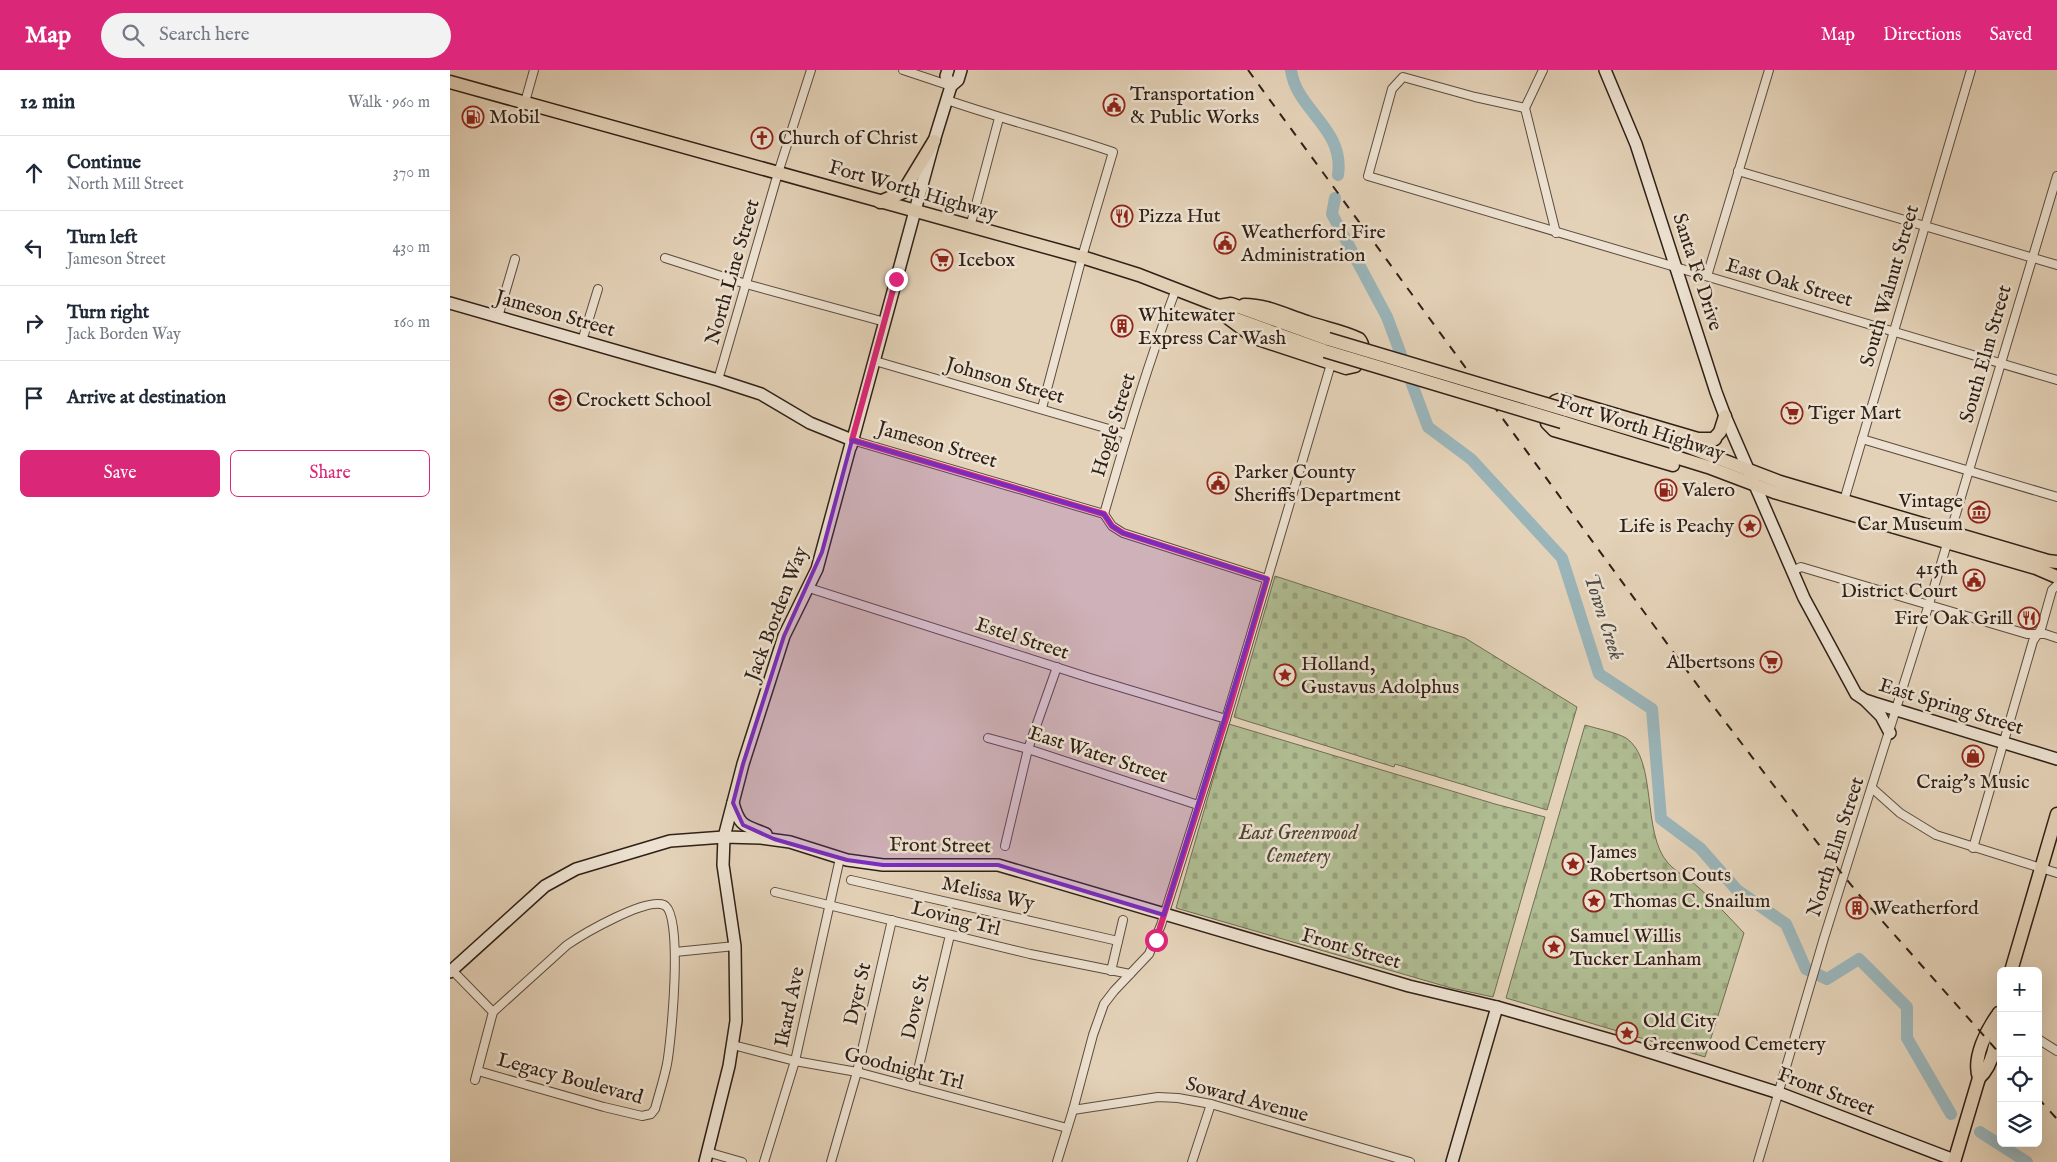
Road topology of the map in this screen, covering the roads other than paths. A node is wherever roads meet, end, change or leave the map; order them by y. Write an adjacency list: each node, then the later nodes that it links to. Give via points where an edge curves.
1 (534, 70): 13 (street)
2 (811, 70): 18 (street, North Line Street)
3 (903, 70): 11 (street)
4 (948, 70): 11 (street, Jack Borden Way, via 946,76)
5 (961, 70): 11 (street, Jack Borden Way, via 958,80)
6 (1543, 70): 14 (street)
7 (1605, 70): 30 (street, Santa Fe Drive, via 1636,144)
8 (1769, 70): 17 (street)
9 (1972, 70): 22 (street, South Walnut Street)
10 (450, 82): 13 (main road, Fort Worth Highway)
11 (951, 86): 12 (street, Jack Borden Way)
12 (947, 100): 15 (street); 16 (street, Jack Borden Way)
13 (524, 102): 18 (main road, Fort Worth Highway)
14 (1525, 108): 24 (street); 24 (street, East Oak Street, via 1404,77 1392,89 1368,176)
15 (999, 118): 23 (street); 25 (street, via 1043,128 1113,152)
16 (934, 141): 20 (main road, via 903,192); 21 (street, Jack Borden Way)
17 (1738, 171): 22 (street); 31 (street)
18 (778, 173): 20 (main road, Fort Worth Highway); 32 (street, North Line Street)
19 (2057, 176): 27 (street, South Elm Street)
20 (880, 202): 21 (main road, Fort Worth Highway)
21 (914, 211): 23 (main road, Fort Worth Highway); 38 (street, Jack Borden Way)
22 (1925, 225): 27 (street); 39 (street, South Walnut Street)
23 (970, 227): 25 (main road, Fort Worth Highway)
24 (1556, 233): 30 (street, East Oak Street)
25 (1082, 257): 34 (main road, Fort Worth Highway); 46 (street)
26 (665, 258): 32 (street)
27 (2032, 258): 29 (street); 42 (street, South Elm Street)
28 (515, 259): 37 (street)
29 (2057, 265)
30 (1675, 267): 31 (street, East Oak Street); 48 (street, Santa Fe Drive)
31 (1707, 276): 39 (street, East Oak Street)
32 (746, 284): 38 (street); 44 (street, North Line Street)
33 (598, 289): 40 (street)
34 (1176, 289): 36 (main road, Fort Worth Highway); 49 (street, Hogle Street)
35 (450, 303): 37 (street, Jameson Street)
36 (1225, 308): 43 (main road, via 1255,338); 43 (main road, via 1256,305 1274,309 1354,336 1363,343 1355,366 1346,368); 47 (main road, Fort Worth Highway, bridge, via 1326,345)
37 (498, 317): 40 (street, Jameson Street)
38 (885, 322): 41 (street, Jack Borden Way)
39 (1895, 331): 42 (street, East Oak Street); 51 (street, South Walnut Street)
40 (582, 341): 44 (street, Jameson Street)
41 (875, 361): 46 (street, Johnson Street); 52 (street, Jack Borden Way)
42 (2000, 363): 45 (street, East Oak Street); 56 (street, South Elm Street)
43 (1331, 364): 65 (street)
44 (718, 380): 52 (street, Jameson Street, via 761,394 810,423)
45 (2057, 380)
46 (1042, 408): 49 (street, Johnson Street)
47 (1564, 416): 53 (main road, Fort Worth Highway); 54 (main road, Fort Worth Highway)
48 (1725, 416): 50 (main road); 55 (street, Santa Fe Drive)
49 (1126, 434): 60 (street, Hogle Street)
50 (1716, 439): 53 (main road, via 1707,445); 54 (main road, via 1698,439 1558,400 1554,401 1547,419 1554,430 1678,466)
51 (1862, 439): 56 (street); 59 (street, South Walnut Street)
52 (852, 440): 60 (street, Jameson Street); 67 (street, Jack Borden Way)
53 (1686, 446): 55 (main road, Fort Worth Highway)
54 (1708, 467): 57 (main road, Fort Worth Highway)
55 (1747, 469): 57 (street, Santa Fe Drive); 59 (main road, Fort Worth Highway)
56 (1969, 470): 58 (street); 61 (street, South Elm Street)
57 (1754, 485): 59 (main road, Fort Worth Highway); 63 (street, East Spring Street)
58 (2057, 497)
59 (1843, 506): 61 (main road, Fort Worth Highway)
60 (1104, 514): 65 (street, Jameson Street, via 1112,526 1123,533)
61 (1950, 538): 62 (main road, Fort Worth Highway); 64 (main road, Fort Worth Highway); 68 (street, North Elm Street)
62 (2057, 562)
63 (1792, 571): 68 (street, via 1801,567); 72 (street, East Spring Street, via 1856,694)
64 (2057, 577)
65 (1267, 579): 74 (street)
66 (2057, 585): 69 (street, via 2052,590)
67 (809, 588): 71 (street, Estel Street); 81 (street, Jack Borden Way, via 784,636)
68 (1929, 604): 69 (street, via 2027,634); 73 (street, North Elm Street)
69 (2038, 634): 70 (street); 77 (street)
70 (2057, 638)
71 (1057, 666): 74 (street, Estel Street); 78 (street)
72 (1865, 700): 73 (street, East Spring Street); 75 (street, via 1881,716)
73 (1897, 710): 75 (street, North Elm Street); 77 (street, East Spring Street)
74 (1226, 719): 82 (street)
75 (1890, 733): 80 (street, North Elm Street)
76 (988, 738): 78 (street, East Water Street)
77 (2004, 743): 79 (street, East Spring Street); 87 (street)
78 (1028, 748): 82 (street, East Water Street); 86 (street)
79 (2057, 759)
80 (1872, 788): 87 (street, via 1916,824); 116 (street, North Elm Street)
81 (733, 803): 84 (street, Jack Borden Way); 85 (street, via 737,818 743,825)
82 (1198, 804): 94 (street)
83 (2057, 814): 89 (main road)
84 (724, 837): 85 (street, Front Street); 99 (street, Jack Borden Way, via 723,866); 103 (street, Front Street, via 670,841 576,868 545,886)
85 (774, 839): 88 (street, Front Street)
86 (1005, 846)
87 (1973, 848): 89 (street)
88 (840, 858): 93 (street, Ikard Ave); 94 (street, Front Street, via 883,865 998,865)
89 (2042, 868): 90 (street); 101 (main road)
90 (2057, 873)
91 (851, 880): 98 (street, Melissa Wy)
92 (775, 892): 93 (street, Loving Trl)
93 (829, 905): 95 (street, Loving Trl); 111 (street, Ikard Ave)
94 (1164, 915): 104 (street, via 1149,954); 105 (street, Front Street, via 1409,986)
95 (892, 920): 97 (street, Loving Trl); 113 (street, Dyer St)
96 (1123, 920): 98 (street)
97 (950, 934): 102 (street, Loving Trl); 115 (street, Dove St)
98 (1118, 941): 102 (street)
99 (734, 946): 100 (street); 109 (street, Jack Borden Way, via 737,998)
100 (676, 952): 106 (street, Legacy Boulevard, via 668,907 655,904 624,914 567,945); 112 (street, Legacy Boulevard, via 669,1051 651,1114 642,1116 604,1107)
101 (2012, 967)
102 (1111, 970): 104 (street, Loving Trl)
103 (451, 971): 106 (street)
104 (1130, 974): 118 (street, via 1104,1004)
105 (1497, 1007): 116 (street, Front Street); 128 (street)
106 (494, 1012): 112 (street)
107 (1999, 1012): 121 (main road, via 1985,1037 1976,1068 1979,1078)
108 (2042, 1042): 110 (street)
109 (733, 1045): 111 (street, Goodnight Trl); 120 (street, Jack Borden Way)
110 (2057, 1051)
111 (795, 1061): 113 (street, Goodnight Trl); 123 (street, Ikard Ave)
112 (478, 1071): 114 (street)
113 (857, 1072): 115 (street, Goodnight Trl); 124 (street, Dyer St)
114 (475, 1080)
115 (914, 1087): 119 (street, Goodnight Trl)
116 (1779, 1093): 121 (street, Front Street); 129 (street, North Elm Street)
117 (1211, 1104): 118 (street, Soward Avenue, via 1158,1097); 126 (street); 127 (street, Soward Avenue)
118 (1074, 1110): 119 (street)
119 (1066, 1128): 125 (street)
120 (706, 1157): 122 (street)
121 (1954, 1161)
122 (742, 1162)
123 (764, 1162)
124 (831, 1162)
125 (1057, 1162)
126 (1192, 1162)
127 (1410, 1162)
128 (1452, 1162)
129 (1758, 1162)

